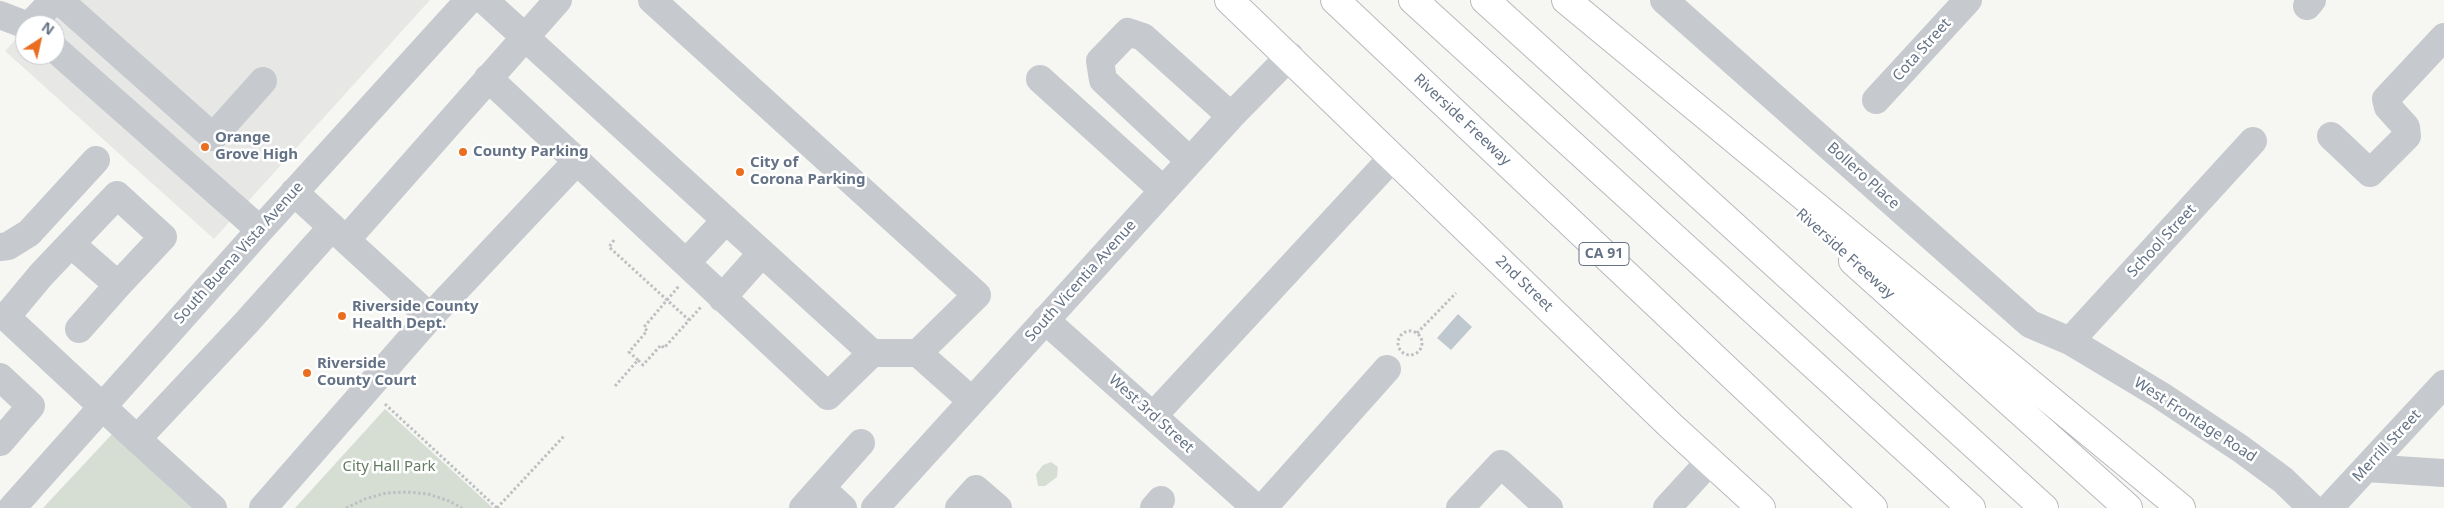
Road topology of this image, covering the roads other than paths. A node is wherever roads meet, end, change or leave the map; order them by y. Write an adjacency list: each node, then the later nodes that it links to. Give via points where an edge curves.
1 (54, 0): 16 (street)
2 (58, 0): 28 (street)
3 (469, 0): 36 (street, South Buena Vista Avenue)
4 (484, 0): 18 (street)
5 (558, 0): 18 (street)
6 (1229, 0): 20 (main road, 2nd Street)
7 (1335, 0): 81 (main road, Riverside Freeway / CA 91)
8 (1412, 0): 82 (main road)
9 (1485, 0): 66 (main road)
10 (1561, 0): 83 (main road, Riverside Freeway)
11 (1566, 0): 84 (main road)
12 (1664, 0): 50 (street, Bollero Place, via 2030,324)
13 (1968, 0): 25 (street, Cota Street)
14 (655, 1): 52 (street, via 976,296)
15 (0, 15): 17 (street)
16 (40, 15)
17 (15, 21)
18 (524, 37): 22 (street); 37 (street)
19 (2444, 37): 27 (street, via 2386,98 2388,107 2406,127 2407,136 2370,173)
20 (1290, 56): 26 (street, South Vicentia Avenue); 30 (main road, 2nd Street)
21 (65, 58): 34 (street)
22 (488, 78): 32 (street); 39 (street)
23 (1040, 79): 35 (street)
24 (263, 81): 28 (street)
25 (1876, 100)
26 (1231, 116): 33 (street, South Vicentia Avenue); 33 (street, via 1143,37 1128,32 1100,61 1103,80)
27 (2331, 136)
28 (213, 137): 34 (street)
29 (2253, 141): 50 (street, School Street)
30 (1392, 158): 58 (street); 62 (main road, 2nd Street)
31 (96, 160): 41 (street, via 29,233 8,246)
32 (577, 161): 43 (street); 47 (street)
33 (1190, 161): 35 (street, South Vicentia Avenue)
34 (188, 167): 38 (street)
35 (1163, 190): 48 (street, South Vicentia Avenue)
36 (294, 192): 38 (street, South Buena Vista Avenue); 39 (street)
37 (726, 220): 42 (street); 43 (street)
38 (260, 230): 57 (street, South Buena Vista Avenue)
39 (339, 233): 47 (street); 59 (street, via 246,323)
40 (71, 244): 44 (street); 44 (street, via 117,195 163,237); 46 (street)
41 (0, 247)
42 (762, 253): 45 (street); 51 (street)
43 (682, 275): 45 (street)
44 (118, 285): 49 (street)
45 (712, 302): 51 (street, via 828,396)
46 (2, 316): 57 (street)
47 (430, 317): 70 (street)
48 (1046, 320): 56 (street, South Vicentia Avenue); 58 (street, West 3rd Street)
49 (79, 329)
50 (2070, 340): 85 (street, West Frontage Road, via 2241,449 2283,480)
51 (872, 353): 52 (street)
52 (918, 353): 56 (street)
53 (1387, 369): 76 (street)
54 (0, 377): 60 (street, via 31,406)
55 (2444, 384): 63 (street, Merrill Street)
56 (972, 401): 67 (street, South Vicentia Avenue)
57 (102, 407): 59 (street); 68 (street, South Buena Vista Avenue)
58 (1153, 416): 75 (street, West 3rd Street)
59 (137, 439): 69 (street)
60 (0, 442)
61 (861, 443): 65 (street)
62 (1710, 461): 79 (street); 80 (main road, 2nd Street)
63 (2366, 468): 64 (street); 86 (street, Merrill Street)
64 (2444, 473)
65 (821, 488): 71 (street); 72 (street)
66 (2038, 502)
67 (889, 503)
68 (12, 508)
69 (213, 508)
70 (262, 508)
71 (803, 508)
72 (844, 508)
73 (959, 508): 74 (street, via 976,489)
74 (998, 508)
75 (1256, 508)
76 (1263, 508)
77 (1460, 508): 78 (street, via 1501,464)
78 (1549, 508)
79 (1667, 508)
80 (1761, 508)
81 (1874, 508)
82 (1971, 508)
83 (2128, 508)
84 (2181, 508)
85 (2312, 508)
86 (2330, 508)

